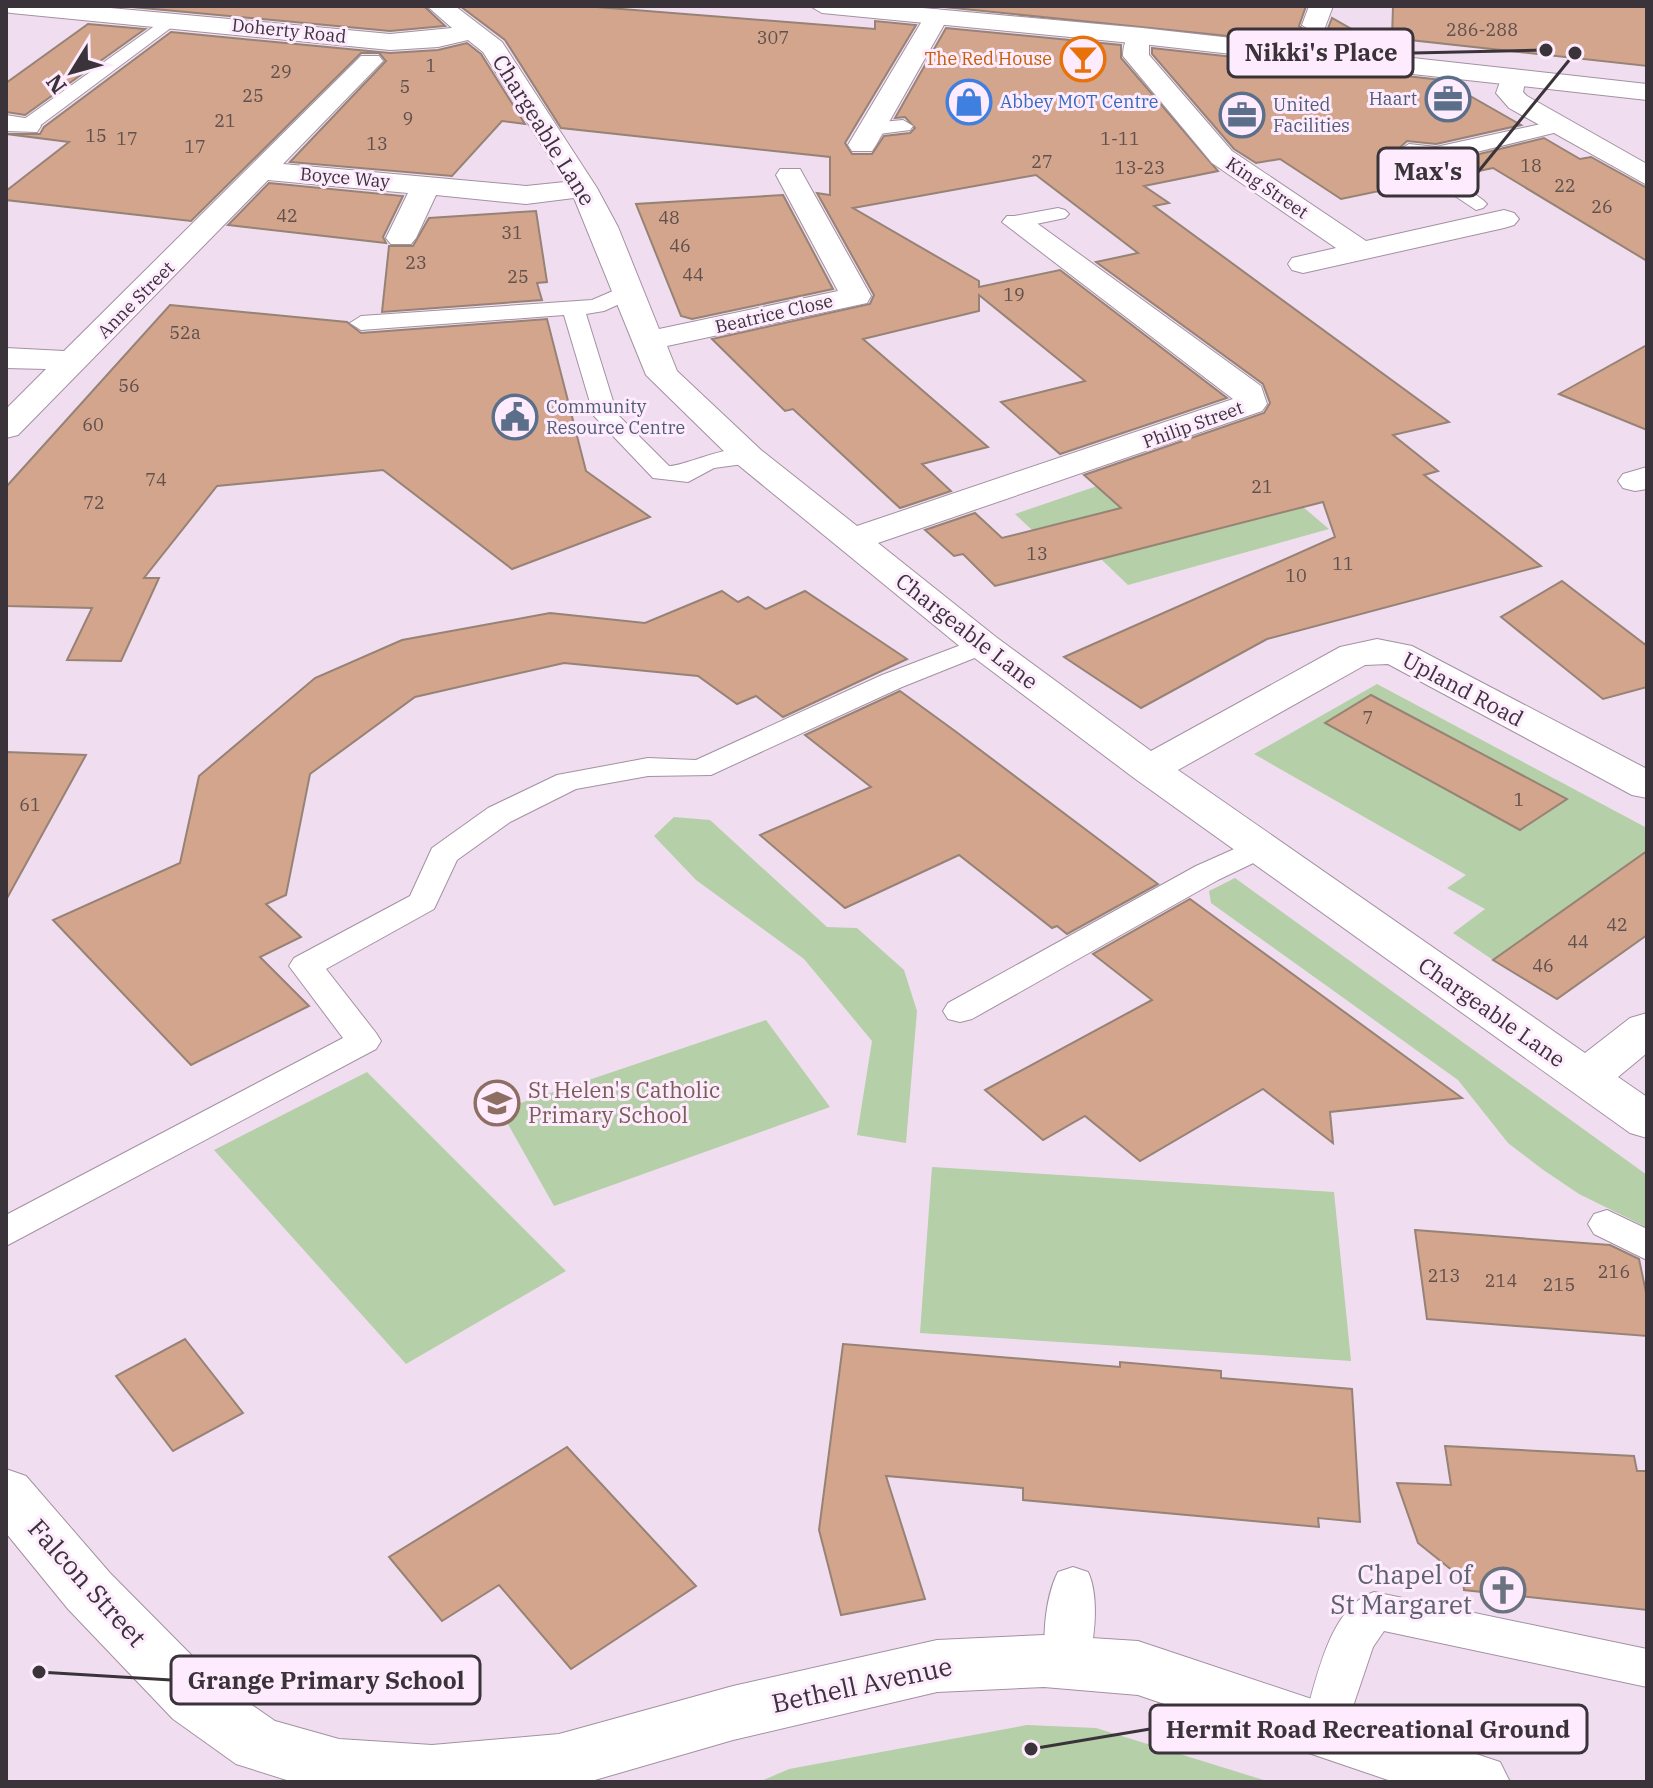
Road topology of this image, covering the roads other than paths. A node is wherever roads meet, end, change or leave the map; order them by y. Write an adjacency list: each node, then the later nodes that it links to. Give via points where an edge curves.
1 (11, 6): 4 (street, Doherty Road)
2 (439, 6): 6 (street, Chargeable Lane)
3 (822, 6): 5 (street)
4 (179, 13): 6 (street, Doherty Road, via 390,42); 11 (lane)
5 (937, 16): 7 (street); 14 (street)
6 (470, 32): 21 (street, Chargeable Lane, via 493,47)
7 (1142, 36): 9 (street); 27 (street, King Street, via 1136,56 1222,157)
8 (370, 61): 17 (street, Doherty Road)
9 (1513, 77): 10 (street); 13 (street, via 1509,93)
10 (1647, 92)
11 (16, 124)
12 (903, 126): 14 (lane)
13 (1559, 126): 16 (lane); 19 (street)
14 (866, 137)
15 (1409, 150): 16 (lane)
16 (1436, 153): 22 (lane, via 1417,162)
17 (264, 171): 20 (street, Boyce Way); 34 (street, Anne Street)
18 (790, 175): 32 (street, Beatrice Close, via 856,296)
19 (1647, 176)
20 (426, 186): 21 (street, Boyce Way, via 526,195); 26 (street, Boyce Way)
21 (583, 188): 29 (street, Chargeable Lane)
22 (1476, 204)
23 (1058, 214): 25 (lane)
24 (1504, 219): 27 (street)
25 (1017, 222): 37 (street, Philip Street, via 1249,393 1250,404)
26 (401, 238)
27 (1361, 251): 28 (street)
28 (1303, 264)
29 (629, 291): 30 (lane, via 596,306); 32 (street, Chargeable Lane)
30 (573, 308): 31 (lane); 36 (lane, via 606,416 662,473 688,474 708,461)
31 (361, 323)
32 (651, 340): 36 (street, Chargeable Lane, via 662,375)
33 (6, 358): 34 (street)
34 (75, 361): 35 (street, Anne Street)
35 (6, 428)
36 (749, 457): 37 (street, Chargeable Lane)
37 (852, 540): 38 (street, Chargeable Lane)
38 (982, 645): 39 (street, Chargeable Lane); 47 (lane, via 700,769 648,767 568,781 499,815 443,855 423,902 306,966 364,1041)
39 (1149, 769): 40 (street, Upland Road, via 1354,655 1377,651 1398,654); 41 (street, Chargeable Lane)
40 (1647, 786)
41 (1259, 848): 42 (lane); 44 (street, Chargeable Lane)
42 (960, 1011)
43 (1647, 1029): 44 (street)
44 (1586, 1077): 45 (street, Chargeable Lane)
45 (1647, 1121)
46 (1607, 1224): 48 (lane)
47 (6, 1232)
48 (1647, 1246)
49 (6, 1492): 54 (street, Falcon Street, via 89,1591 195,1700 258,1744 339,1767)
50 (1073, 1585): 51 (lane)
51 (1067, 1662): 53 (street, Bethell Avenue, via 1138,1668); 54 (street, Bethell Avenue, via 937,1666 733,1713 559,1762 432,1774)
52 (1647, 1668): 53 (lane, via 1374,1610 1353,1639)
53 (1325, 1728): 55 (street, Bethell Avenue)
54 (380, 1770)
55 (1478, 1782)

